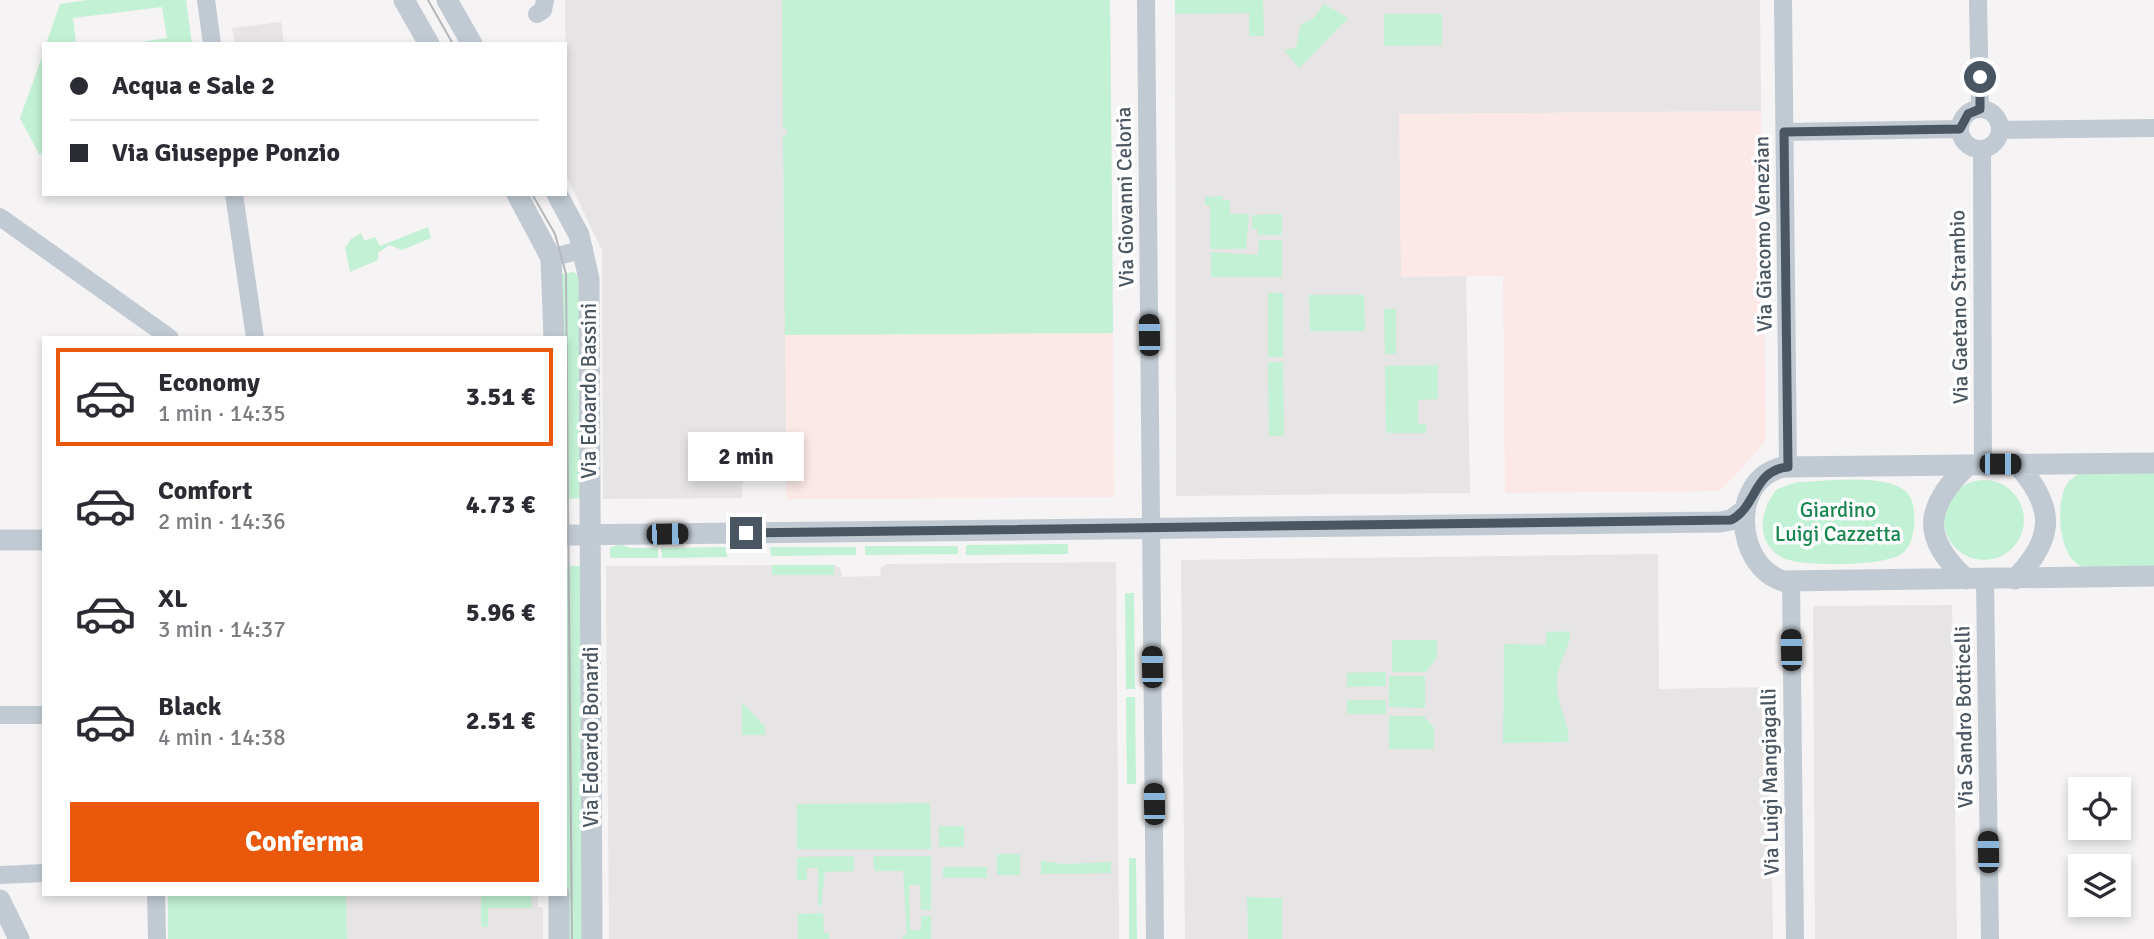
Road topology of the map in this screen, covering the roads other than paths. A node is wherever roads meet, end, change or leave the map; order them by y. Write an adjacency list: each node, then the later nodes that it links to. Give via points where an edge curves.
1 (206, 0): 7 (street)
2 (404, 0): 8 (street)
3 (447, 0): 9 (street)
4 (1146, 0): 31 (street, Via Giovanni Celoria)
5 (1783, 0): 14 (street, Via Giacomo Venezian)
6 (1979, 0): 10 (street)
7 (212, 42)
8 (428, 42)
9 (471, 42)
10 (1980, 109): 12 (street, via 1968,114); 13 (street, via 1996,117)
11 (2154, 128): 13 (street)
12 (1960, 129): 14 (street); 15 (street, via 1965,142)
13 (2000, 130): 15 (street, via 1994,143)
14 (1784, 132): 28 (street, Via Giacomo Venezian)
15 (1982, 149): 27 (street, Via Gaetano Strambio)
16 (234, 196): 23 (street)
17 (518, 196): 21 (street, Via Edoardo Bassini)
18 (558, 196): 20 (street, Via Edoardo Bassini)
19 (0, 217): 22 (street)
20 (584, 249): 21 (street); 32 (street, Via Edoardo Bassini, via 589,279)
21 (551, 258): 24 (street, Via Edoardo Bassini)
22 (167, 336)
23 (255, 336)
24 (554, 336)
25 (2154, 463): 26 (street)
26 (2017, 464): 27 (street); 39 (street, via 2040,495 2046,527 2040,548)
27 (1975, 465): 28 (street); 38 (street, via 1941,494 1933,517 1943,553)
28 (1788, 467): 29 (street, via 1763,478)
29 (1745, 510): 30 (street); 34 (street)
30 (1720, 522): 31 (street); 34 (street)
31 (1150, 527): 32 (street); 52 (street, Via Giovanni Celoria)
32 (590, 534): 33 (street); 51 (street, Via Edoardo Bonardi)
33 (567, 535)
34 (1745, 537): 40 (street, via 1764,571)
35 (0, 540): 36 (street)
36 (42, 540)
37 (2154, 576): 39 (street)
38 (1975, 579): 39 (street); 40 (street); 54 (street, Via Sandro Botticelli)
39 (2015, 579)
40 (1791, 582): 53 (street, Via Luigi Mangiagalli)
41 (0, 715): 42 (street)
42 (42, 715)
43 (42, 873): 44 (street)
44 (0, 876)
45 (156, 896): 49 (street)
46 (559, 896): 50 (street)
47 (0, 900): 48 (street)
48 (19, 939)
49 (157, 939)
50 (559, 939)
51 (592, 939)
52 (1155, 939)
53 (1795, 939)
54 (1990, 939)

